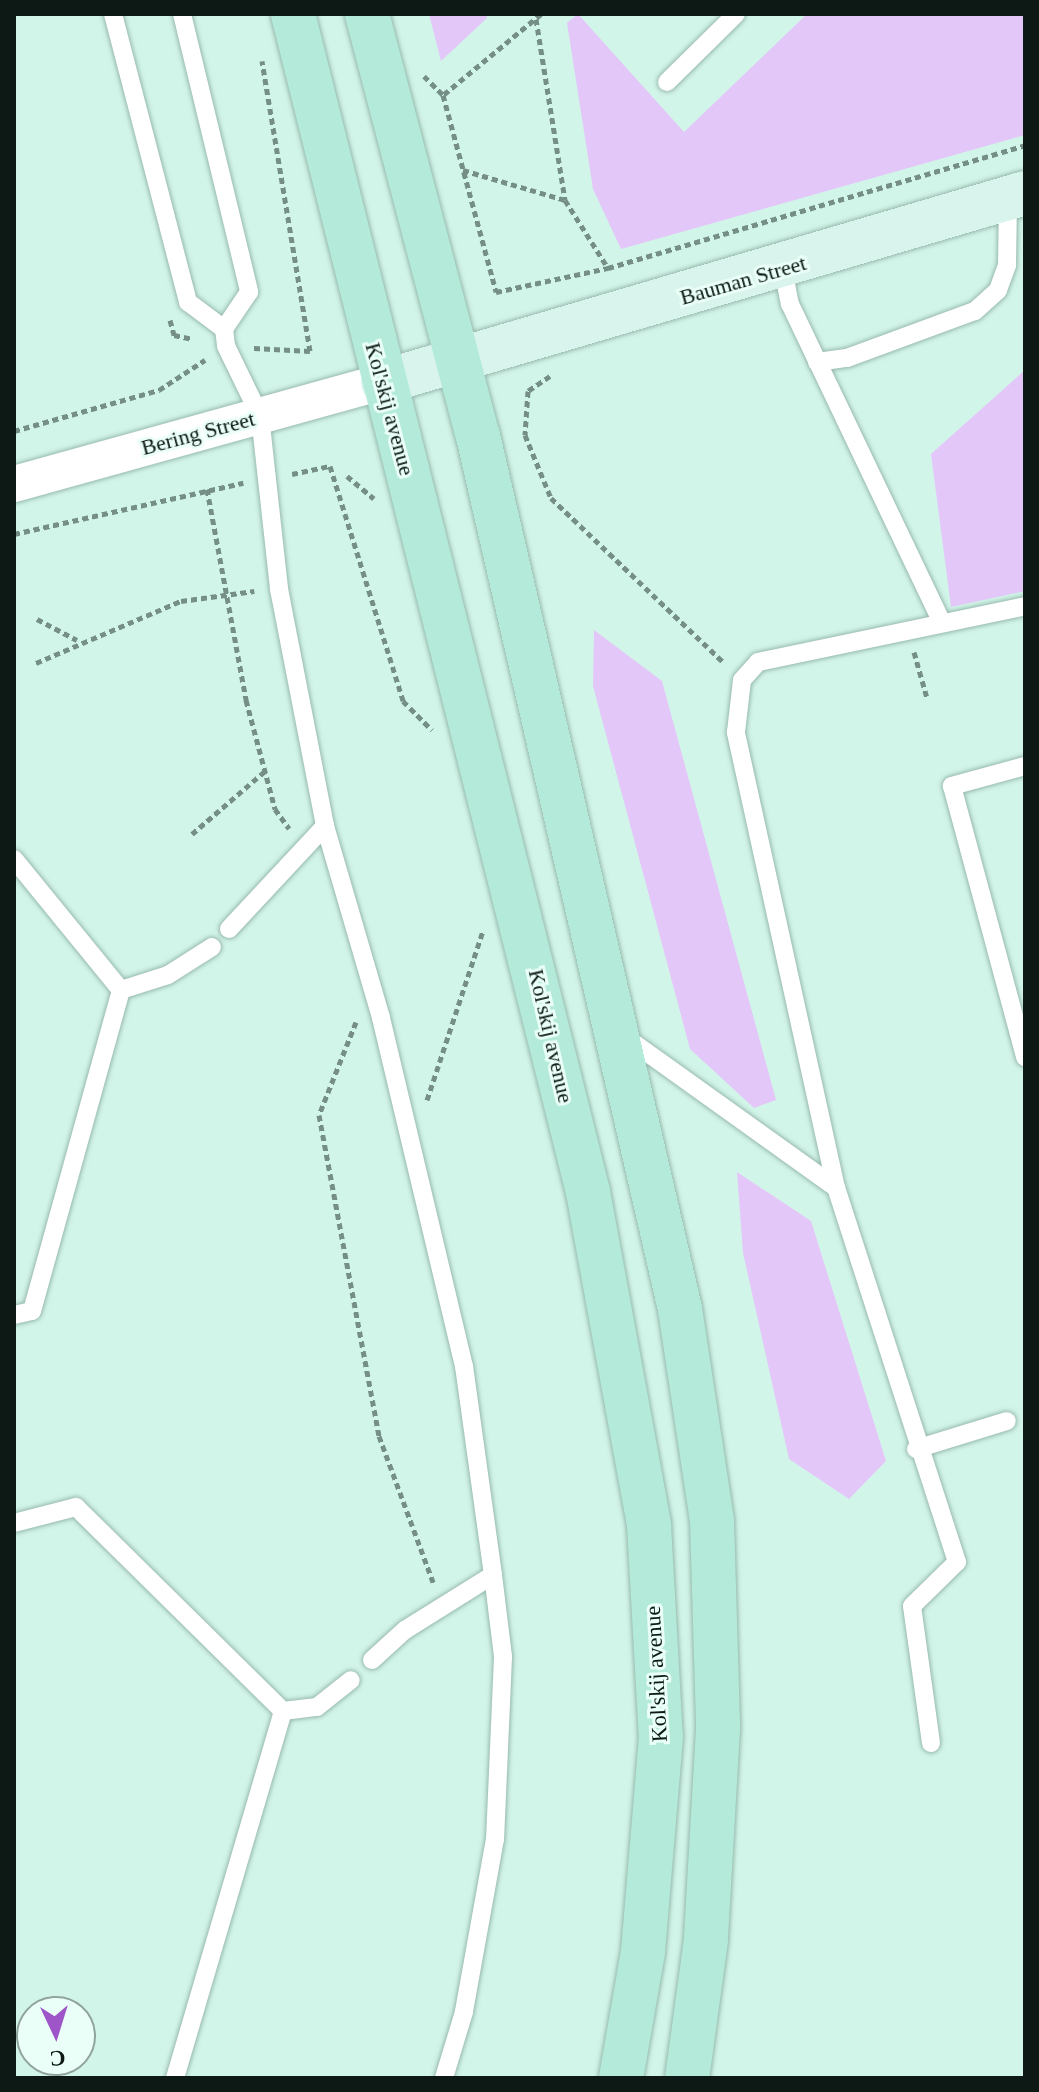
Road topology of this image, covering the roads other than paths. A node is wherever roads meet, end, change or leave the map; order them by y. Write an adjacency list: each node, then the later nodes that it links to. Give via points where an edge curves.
1 (113, 14): 9 (lane, via 188,302)
2 (182, 14): 9 (lane, via 249,292)
3 (293, 14): 12 (main road, Kol'skij avenue)
4 (367, 14): 10 (main road)
5 (736, 14): 6 (lane)
6 (667, 82)
7 (1016, 196): 8 (street, Bauman Street); 11 (lane, via 1007,265 998,290 975,311 847,358)
8 (783, 269): 10 (street, Bauman Street); 11 (lane, via 790,304)
9 (225, 338): 13 (lane)
10 (459, 361): 12 (street, Bauman Street); 23 (main road)
11 (817, 362): 16 (lane)
12 (383, 382): 13 (street, Bering Street); 37 (main road, Kol'skij avenue, via 581,1162 649,1525 661,1737 643,1952)
13 (260, 416): 14 (street, Bering Street); 18 (lane, via 272,478 279,589)
14 (14, 484)
15 (1025, 606): 16 (lane)
16 (942, 623): 25 (lane, via 758,662 742,680 736,732)
17 (1025, 766): 24 (lane, via 952,786)
18 (325, 826): 20 (lane); 30 (lane, via 412,1147 464,1366)
19 (14, 859): 22 (lane)
20 (229, 929)
21 (212, 947): 22 (lane, via 168,975)
22 (121, 990): 26 (lane, via 32,1311)
23 (615, 1029): 25 (lane); 38 (main road, via 680,1309 712,1521 718,1729 706,1940)
24 (1025, 1057)
25 (836, 1188): 28 (lane)
26 (14, 1315)
27 (1007, 1421): 28 (lane)
28 (916, 1449): 34 (lane, via 957,1562 912,1606)
29 (14, 1523): 33 (lane, via 76,1507)
30 (493, 1575): 31 (lane); 36 (lane, via 503,1657 495,1839 464,2012)
31 (372, 1660)
32 (351, 1680): 33 (lane, via 317,1707)
33 (283, 1711): 35 (lane)
34 (931, 1743)
35 (175, 2078)
36 (444, 2078)
37 (621, 2078)
38 (687, 2078)

